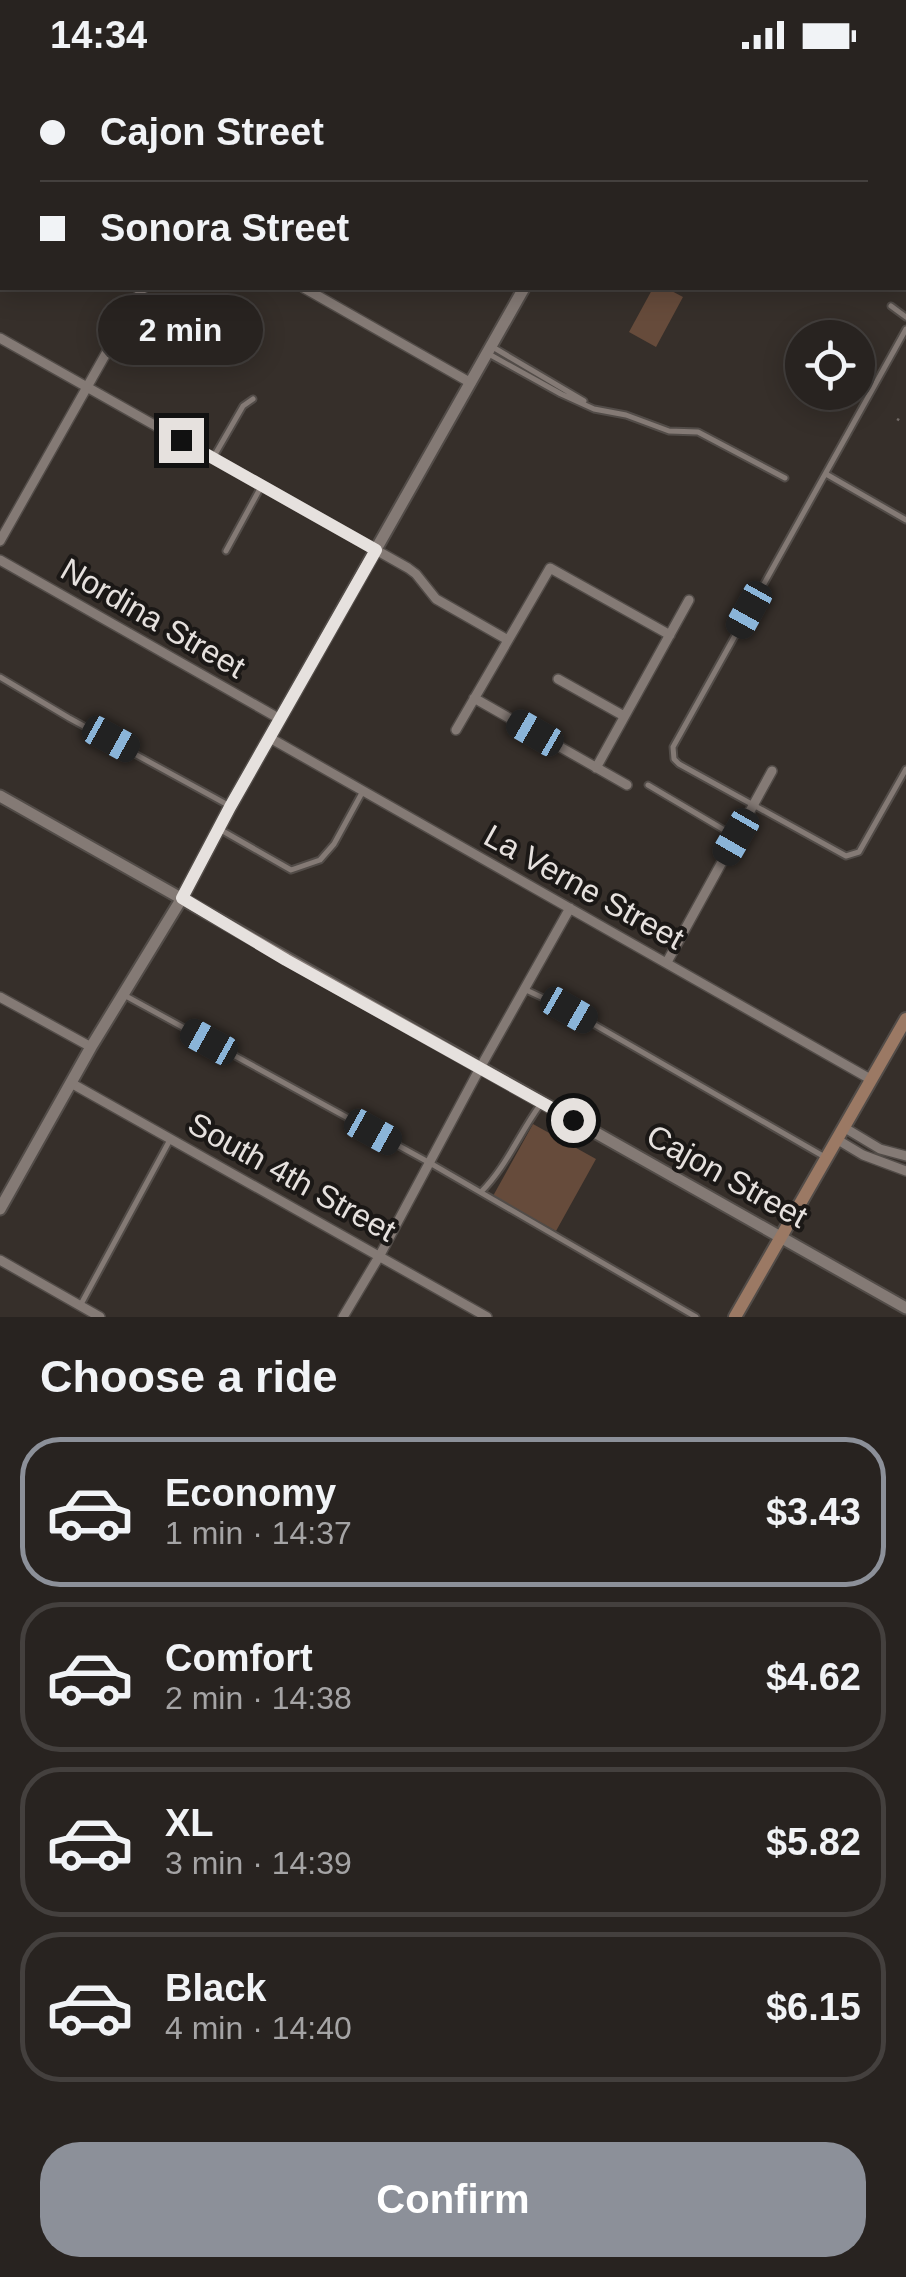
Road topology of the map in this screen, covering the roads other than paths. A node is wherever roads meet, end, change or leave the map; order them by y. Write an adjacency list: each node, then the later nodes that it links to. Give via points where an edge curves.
1 (142, 290): 10 (street)
2 (308, 290): 9 (street)
3 (523, 290): 8 (street)
4 (891, 306): 5 (lane)
5 (906, 317)
6 (906, 330): 13 (lane)
7 (0, 338): 10 (street)
8 (489, 350): 9 (street); 14 (lane, via 594,408 669,431 698,432)
9 (471, 383): 18 (street)
10 (87, 387): 12 (street); 17 (street)
11 (253, 399): 12 (lane)
12 (213, 458): 15 (street)
13 (826, 474): 16 (lane); 38 (lane, via 672,747 679,764)
14 (784, 478)
15 (262, 486): 18 (street); 19 (lane)
16 (906, 520)
17 (0, 541)
18 (376, 550): 23 (street, via 416,574 436,599); 28 (street)
19 (226, 551)
20 (0, 560): 28 (street, Nordina Street)
21 (689, 600): 22 (street)
22 (670, 636): 23 (street, via 550,568); 27 (street)
23 (508, 640): 26 (street)
24 (0, 677): 39 (lane)
25 (558, 679): 27 (street)
26 (474, 698): 29 (street); 31 (street)
27 (624, 716): 31 (street)
28 (280, 720): 30 (street)
29 (456, 730)
30 (270, 738): 36 (street, La Verne Street); 39 (street)
31 (596, 768): 34 (street)
32 (906, 768): 38 (lane, via 853,856)
33 (772, 771): 38 (street)
34 (627, 785)
35 (648, 785): 41 (lane)
36 (363, 791): 40 (lane, via 320,860 291,870); 43 (street, La Verne Street)
37 (0, 796): 42 (street, Cajon Street)
38 (752, 804): 41 (street)
39 (230, 807): 40 (street)
40 (218, 829): 42 (street)
41 (736, 837): 44 (street)
42 (182, 898): 46 (street); 50 (street, Cajon Street)
43 (570, 908): 44 (street, La Verne Street); 45 (street)
44 (666, 962): 51 (street, La Verne Street)
45 (524, 989): 50 (street); 57 (lane)
46 (124, 995): 49 (street); 58 (lane)
47 (0, 998): 49 (street)
48 (906, 1019): 51 (main road)
49 (91, 1047): 52 (street)
50 (480, 1068): 53 (street, Cajon Street); 58 (street)
51 (872, 1080): 54 (main road)
52 (71, 1083): 55 (street, South 4th Street); 60 (street)
53 (542, 1103): 61 (lane); 63 (street, Cajon Street)
54 (842, 1134): 56 (street); 57 (main road); 59 (street, via 863,1155)
55 (171, 1138): 64 (street, South 4th Street); 66 (lane)
56 (906, 1156)
57 (828, 1158): 63 (main road)
58 (430, 1164): 61 (lane); 64 (street)
59 (906, 1171)
60 (4, 1192): 62 (street)
61 (481, 1192): 71 (lane)
62 (0, 1210)
63 (780, 1238): 67 (street, Cajon Street); 72 (main road)
64 (380, 1255): 69 (street); 70 (street, South 4th Street)
65 (0, 1260): 66 (street)
66 (80, 1306): 68 (street)
67 (906, 1308)
68 (100, 1317)
69 (343, 1317)
70 (487, 1317)
71 (696, 1317)
72 (735, 1317)

